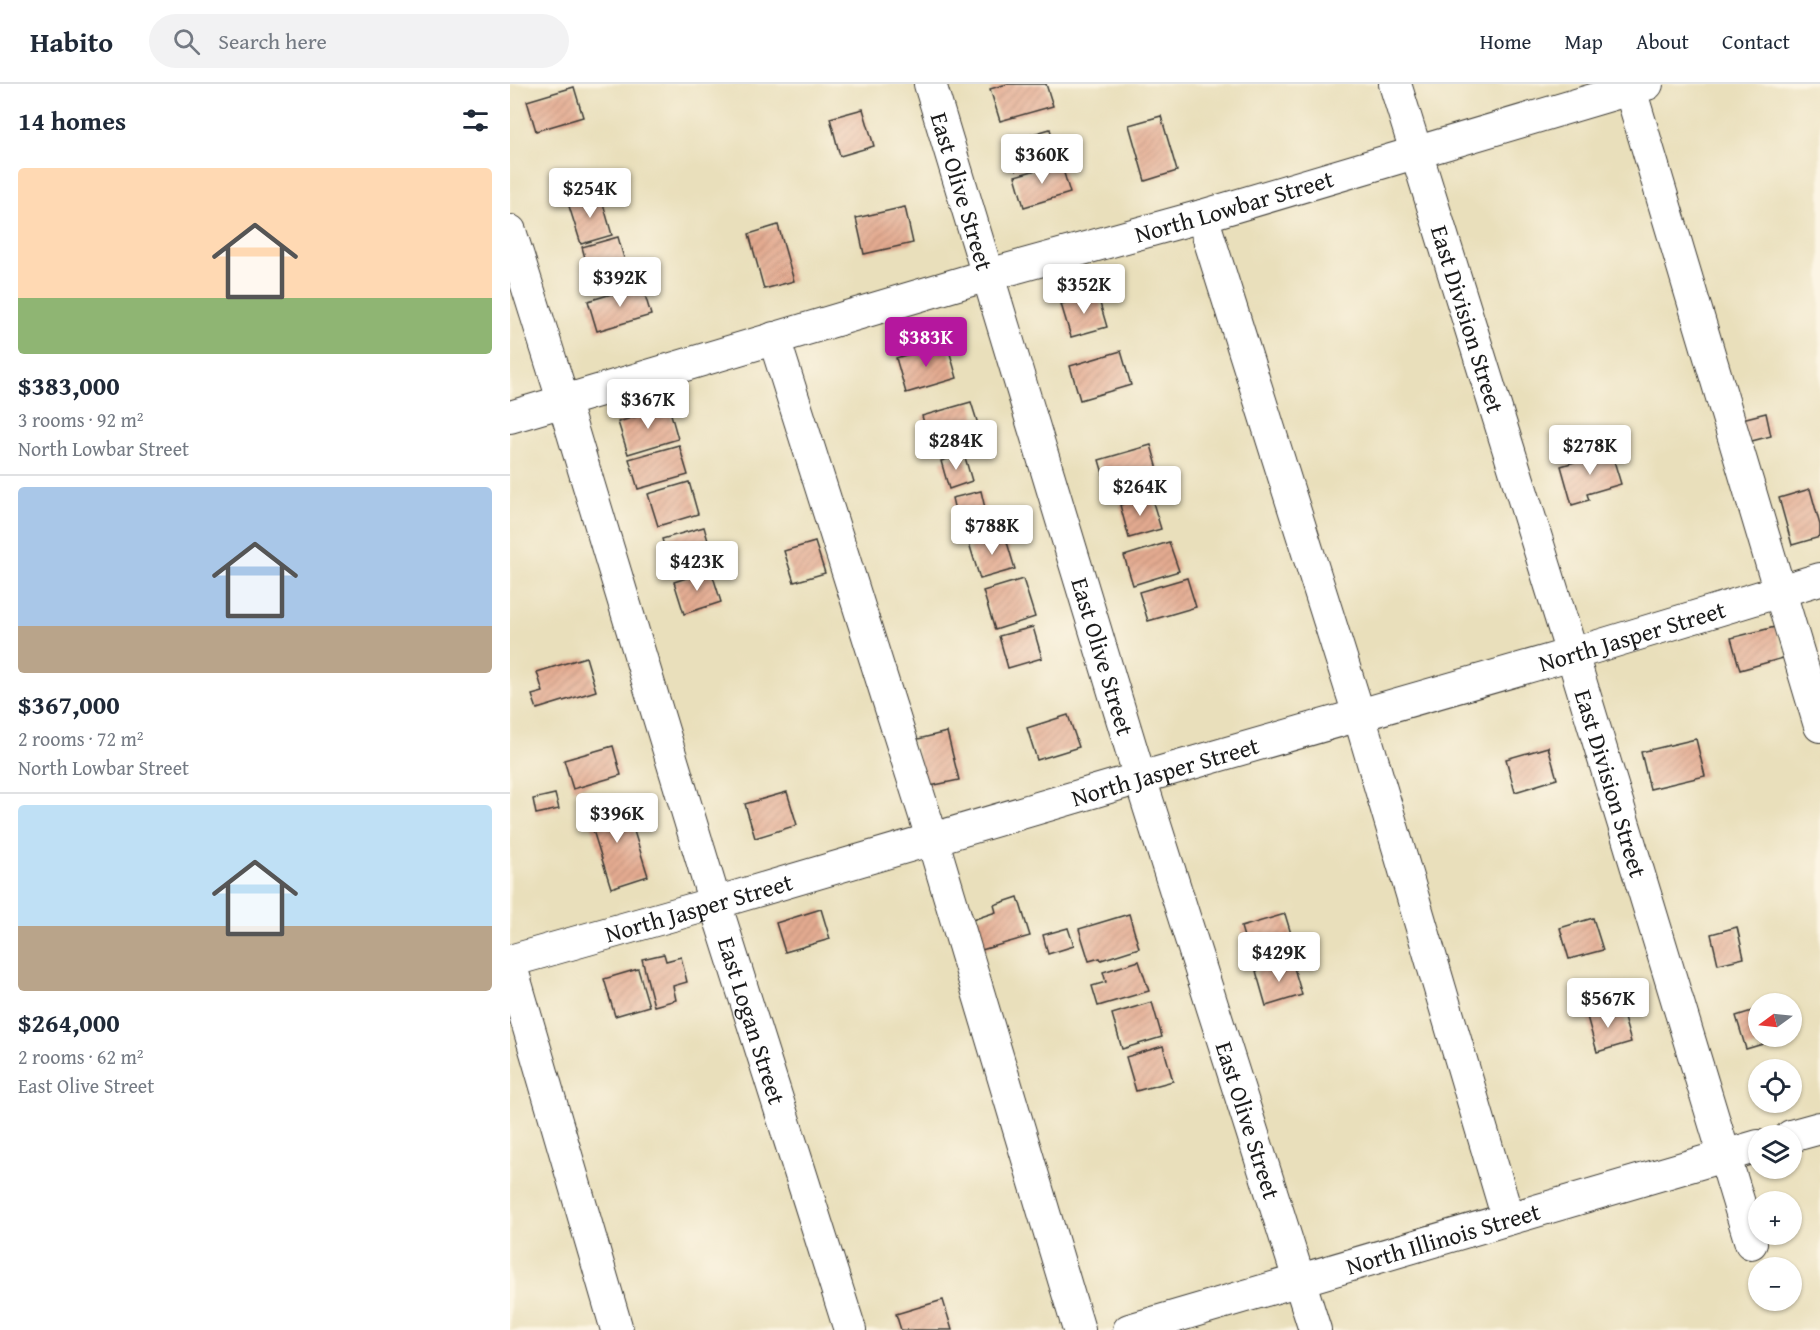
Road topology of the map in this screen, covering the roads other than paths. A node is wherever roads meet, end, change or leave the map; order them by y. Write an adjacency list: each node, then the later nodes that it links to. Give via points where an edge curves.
1 (930, 84): 7 (street, East Olive Street)
2 (1395, 84): 4 (street, East Division Street)
3 (1638, 87): 4 (street, North Lowbar Street); 12 (street)
4 (1415, 151): 5 (street, North Lowbar Street); 13 (street, East Division Street)
5 (1202, 216): 7 (street, North Lowbar Street); 14 (street)
6 (510, 231): 9 (street, East Logan Street)
7 (988, 275): 8 (street, North Lowbar Street); 16 (street, East Olive Street)
8 (774, 338): 9 (street, North Lowbar Street); 17 (street)
9 (563, 400): 10 (street, North Lowbar Street); 18 (street, East Logan Street)
10 (510, 417)
11 (1820, 579): 12 (street, North Jasper Street)
12 (1779, 591): 13 (street, North Jasper Street); 15 (street)
13 (1572, 654): 14 (street, North Jasper Street); 23 (street, East Division Street)
14 (1359, 715): 16 (street, North Jasper Street); 24 (street)
15 (1820, 726)
16 (1140, 778): 17 (street, North Jasper Street); 26 (street, East Olive Street)
17 (932, 838): 18 (street, North Jasper Street); 29 (street)
18 (715, 903): 19 (street, North Jasper Street); 28 (street, East Logan Street)
19 (510, 962): 27 (street)
20 (1820, 1128): 21 (street)
21 (1802, 1133)
22 (1748, 1149): 23 (street, North Illinois Street)
23 (1725, 1156): 24 (street, North Illinois Street); 25 (street, East Division Street)
24 (1508, 1219): 26 (street, North Illinois Street)
25 (1748, 1233)
26 (1298, 1279): 30 (street, North Illinois Street); 31 (street, East Olive Street)
27 (617, 1330)
28 (850, 1330)
29 (1079, 1330)
30 (1129, 1330)
31 (1315, 1330)

